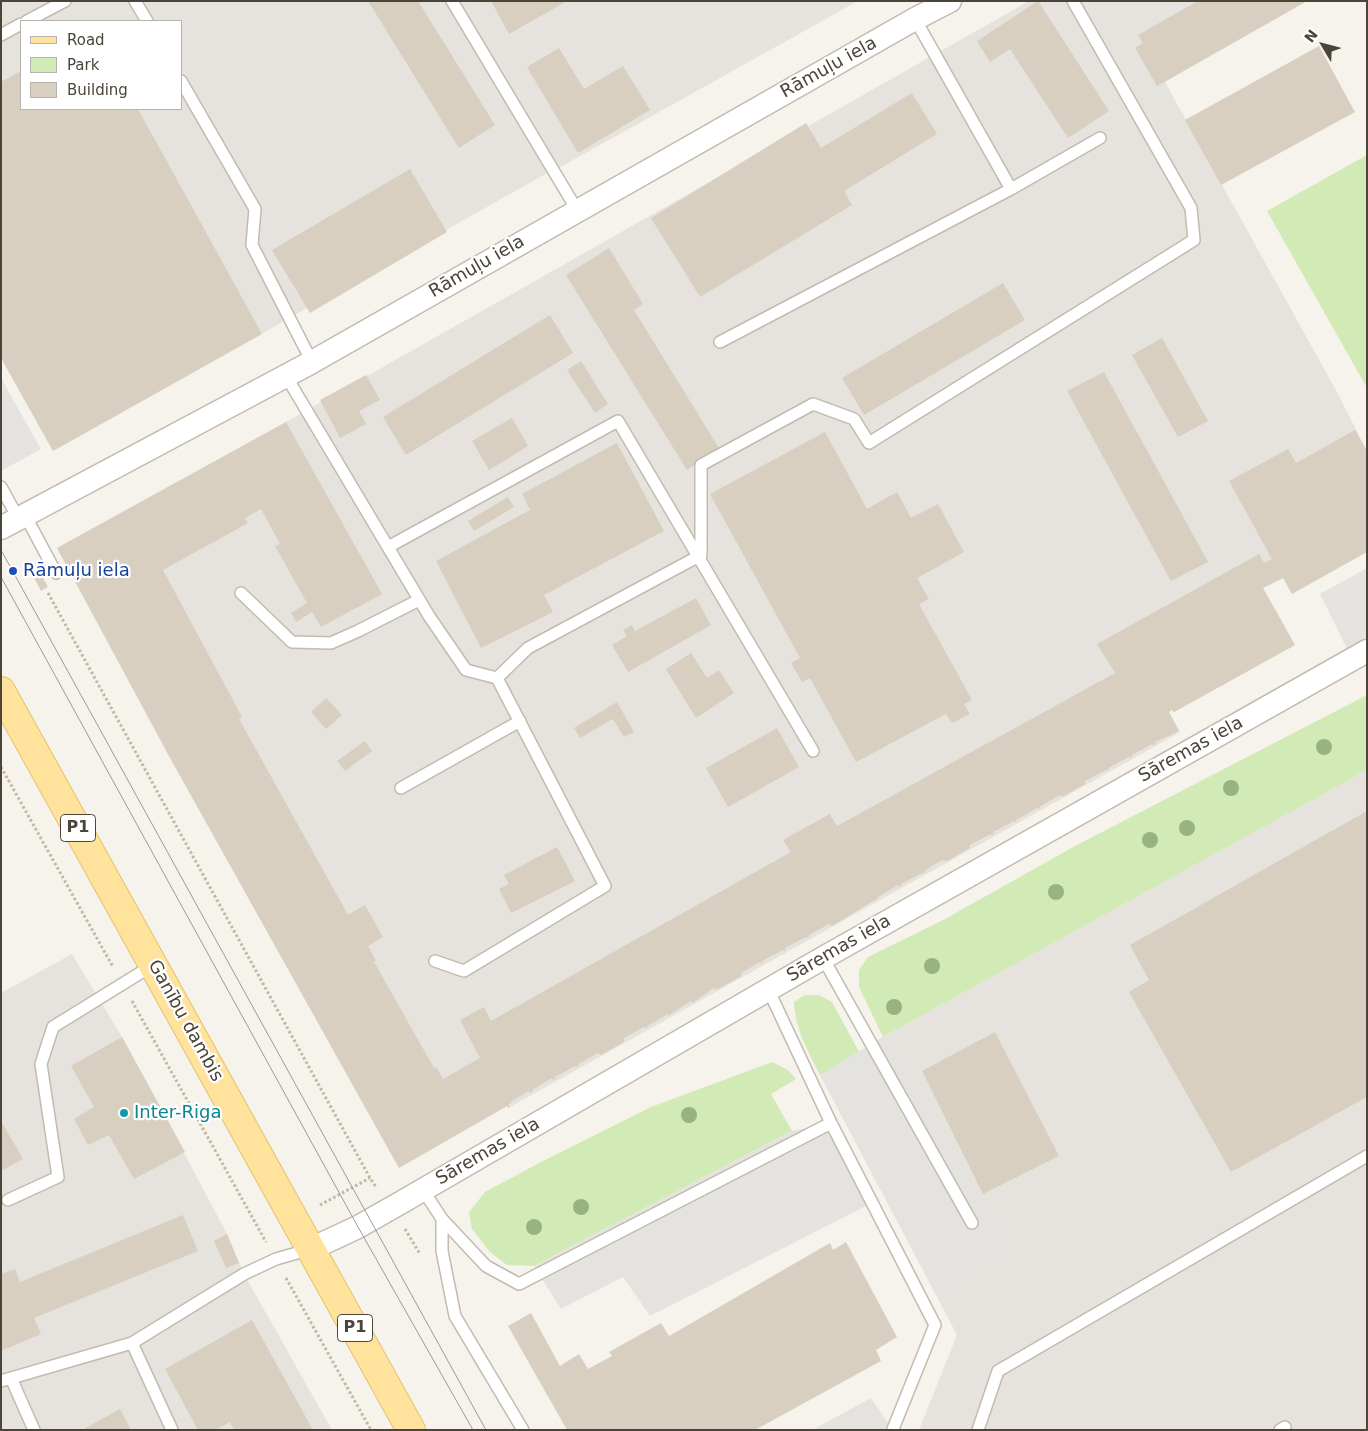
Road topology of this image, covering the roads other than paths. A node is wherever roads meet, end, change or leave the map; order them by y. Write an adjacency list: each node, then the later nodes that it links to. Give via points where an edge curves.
1 (65, 1): 7 (lane)
2 (135, 1): 8 (lane)
3 (452, 1): 14 (lane)
4 (950, 1): 6 (street, Rāmuļu iela)
5 (1073, 1): 21 (lane, via 1191,208 1194,240 869,443 854,419 814,404 701,465 701,555)
6 (920, 11): 13 (lane); 14 (street, Rāmuļu iela)
7 (29, 20)
8 (145, 20)
9 (20, 25): 10 (lane)
10 (1, 35)
11 (182, 84): 16 (lane, via 255,209 252,245)
12 (1100, 138): 13 (lane)
13 (1011, 189): 15 (lane)
14 (577, 210): 16 (street, Rāmuļu iela)
15 (720, 342)
16 (312, 362): 17 (street, Rāmuļu iela)
17 (286, 376): 19 (street, Rāmuļu iela); 20 (lane)
18 (1, 486): 19 (lane)
19 (15, 520): 22 (lane)
20 (388, 546): 21 (lane, via 618,421); 24 (lane)
21 (698, 557): 26 (lane, via 528,648); 29 (lane)
22 (56, 573)
23 (241, 593): 24 (lane, via 292,642 331,643)
24 (419, 600): 26 (lane, via 466,670)
25 (1367, 651): 31 (street, Sāremas iela)
26 (497, 678): 28 (lane)
27 (1, 691): 33 (main road, Ganību dambis / P1)
28 (520, 721): 30 (lane); 32 (lane, via 605,886 464,971)
29 (813, 751)
30 (401, 788)
31 (823, 958): 34 (street, Sāremas iela); 40 (lane)
32 (435, 961)
33 (154, 964): 38 (lane, via 53,1028 42,1064 58,1177); 41 (main road, Ganību dambis / P1)
34 (768, 989): 35 (lane); 37 (street, Sāremas iela)
35 (830, 1123): 39 (lane, via 519,1284 486,1266); 44 (lane, via 936,1324)
36 (1367, 1156): 49 (lane, via 998,1371)
37 (423, 1190): 39 (lane); 41 (street, Sāremas iela)
38 (8, 1200)
39 (442, 1219): 48 (lane, via 442,1250 455,1316)
40 (972, 1223)
41 (311, 1249): 42 (lane, via 276,1259 244,1274); 47 (main road, Ganību dambis / P1)
42 (132, 1343): 43 (lane); 46 (lane)
43 (6, 1379): 45 (lane)
44 (893, 1429)
45 (34, 1430)
46 (172, 1430)
47 (411, 1430)
48 (523, 1430)
49 (978, 1430)

